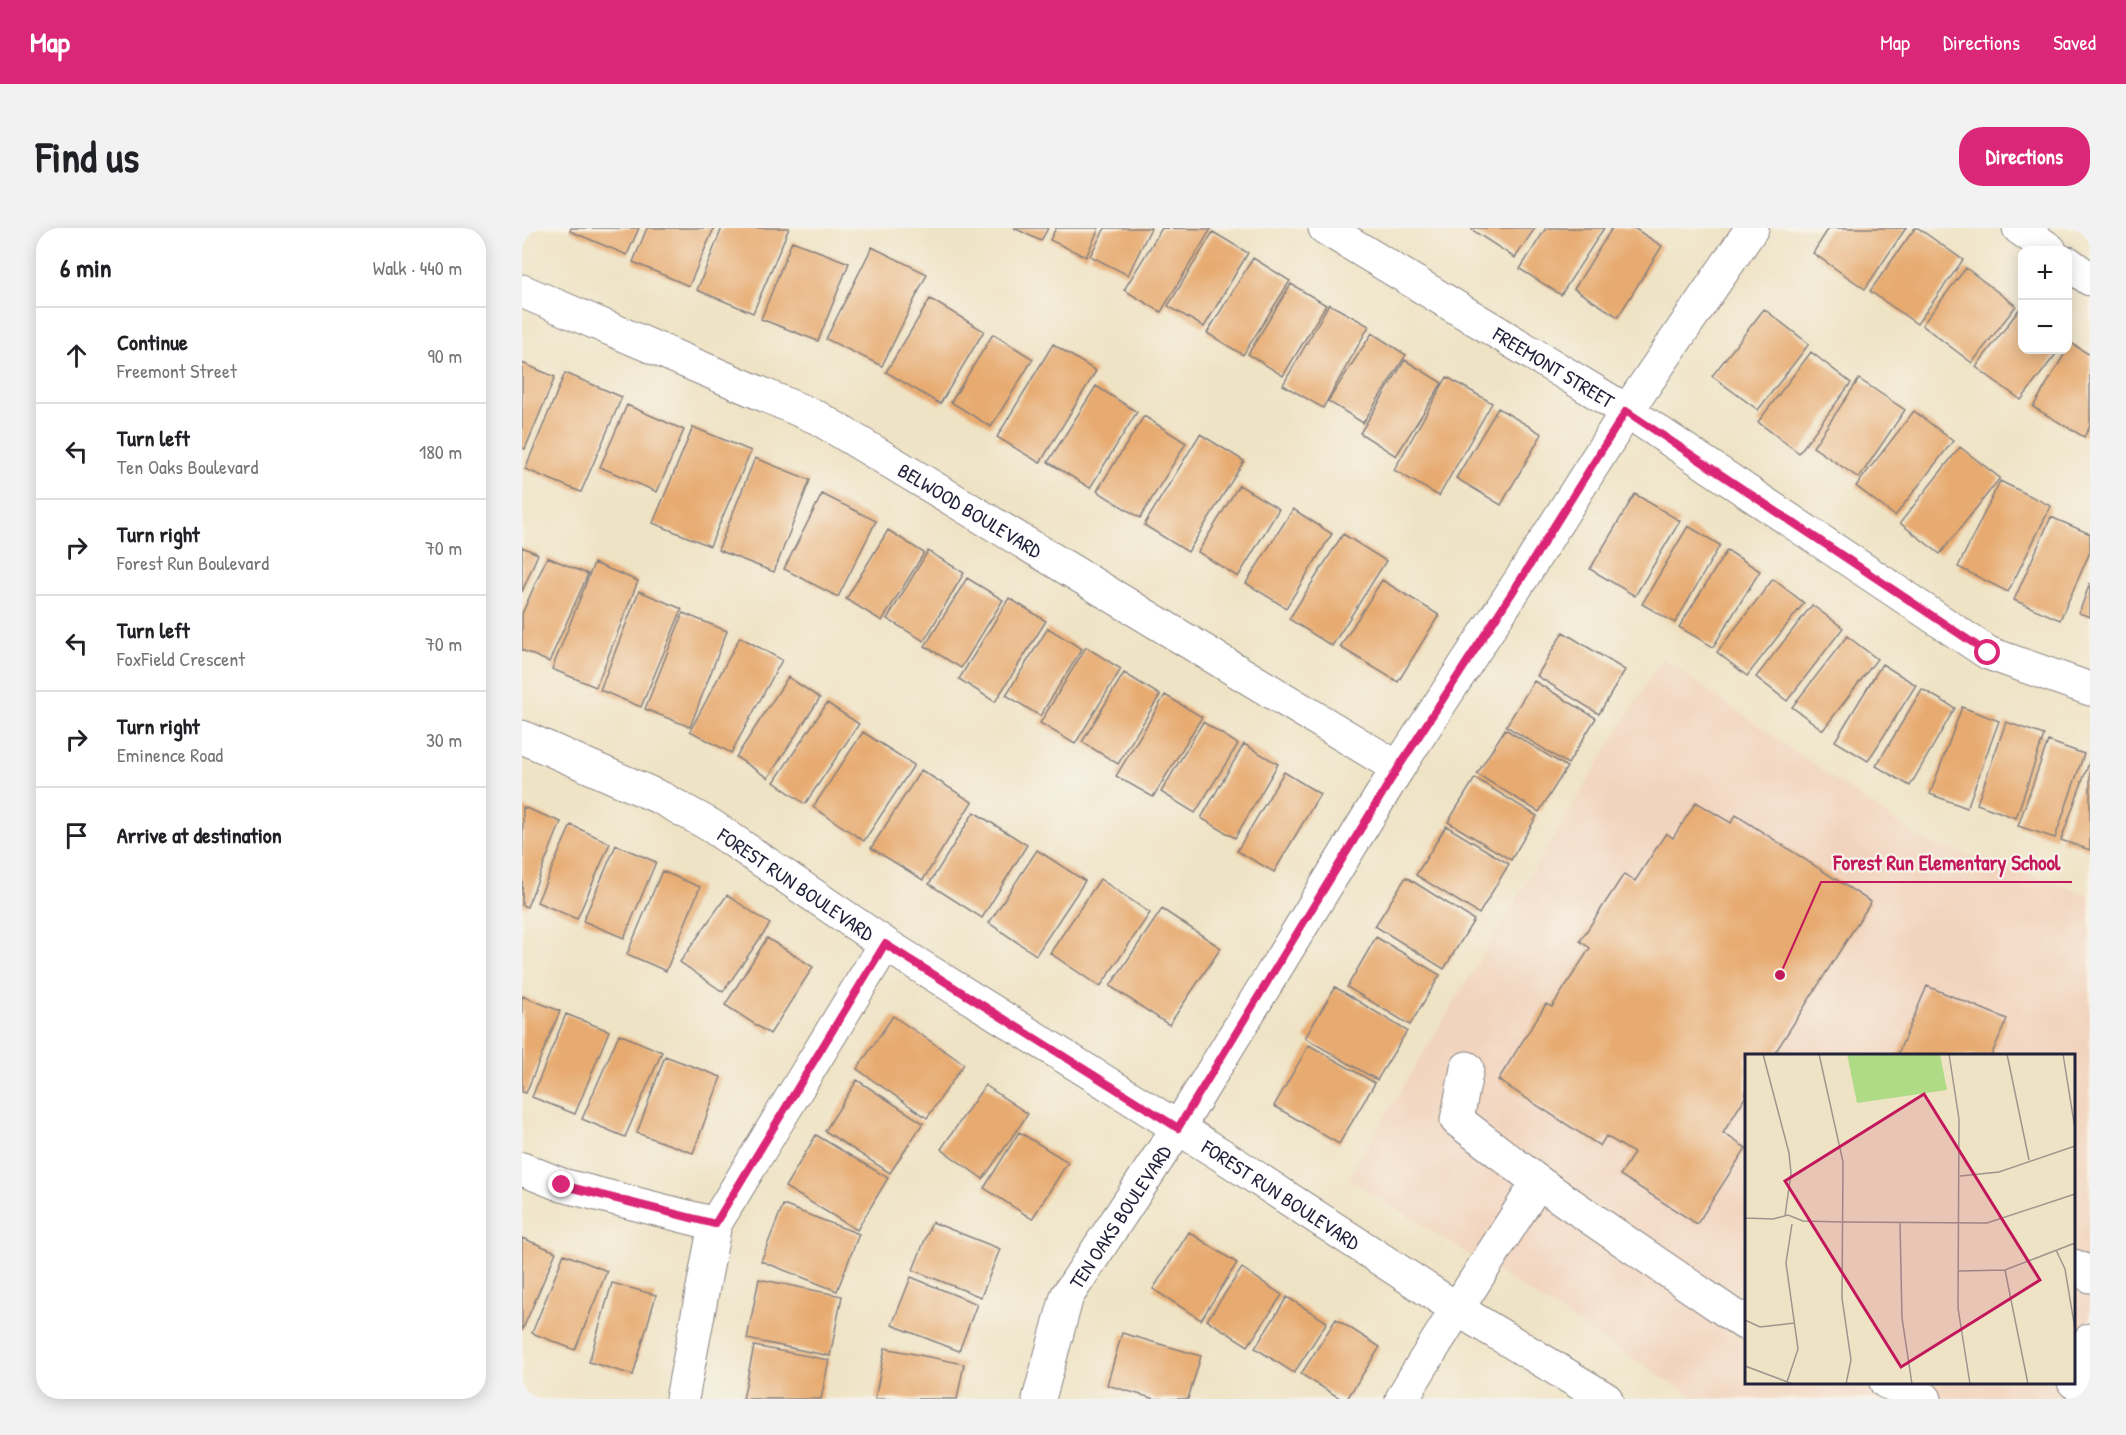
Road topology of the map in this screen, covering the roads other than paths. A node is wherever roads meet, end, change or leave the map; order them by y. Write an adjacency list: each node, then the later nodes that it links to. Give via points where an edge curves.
1 (1325, 228): 8 (street, FREEMONT STREET)
2 (1752, 228): 8 (street, TEN OAKS BOULEVARD)
3 (2019, 228): 4 (street)
4 (2044, 246)
5 (2072, 266): 6 (street)
6 (2090, 279)
7 (522, 291): 11 (street, BELWOOD BOULEVARD, via 818,418)
8 (1626, 411): 9 (street, FREEMONT STREET, via 1988,653); 11 (street, TEN OAKS BOULEVARD)
9 (2090, 689)
10 (522, 738): 12 (street, FOREST RUN BOULEVARD, via 662,798 710,825)
11 (1398, 768): 14 (street, TEN OAKS BOULEVARD)
12 (885, 944): 14 (street, FOREST RUN BOULEVARD); 17 (street)
13 (1467, 1068): 16 (street, via 1457,1120)
14 (1178, 1128): 20 (street, FOREST RUN BOULEVARD); 27 (street, TEN OAKS BOULEVARD, via 1067,1296)
15 (522, 1169): 17 (street, via 562,1185)
16 (1538, 1182): 20 (street); 21 (street)
17 (715, 1224): 26 (street)
18 (2075, 1267): 19 (street)
19 (2090, 1276)
20 (1457, 1310): 28 (street); 29 (street, FOREST RUN BOULEVARD)
21 (1745, 1321)
22 (2090, 1340): 23 (street)
23 (2075, 1377)
24 (1888, 1384): 30 (street)
25 (2071, 1384): 31 (street)
26 (682, 1399)
27 (1039, 1399)
28 (1402, 1399)
29 (1606, 1399)
30 (1925, 1399)
31 (2060, 1399)

